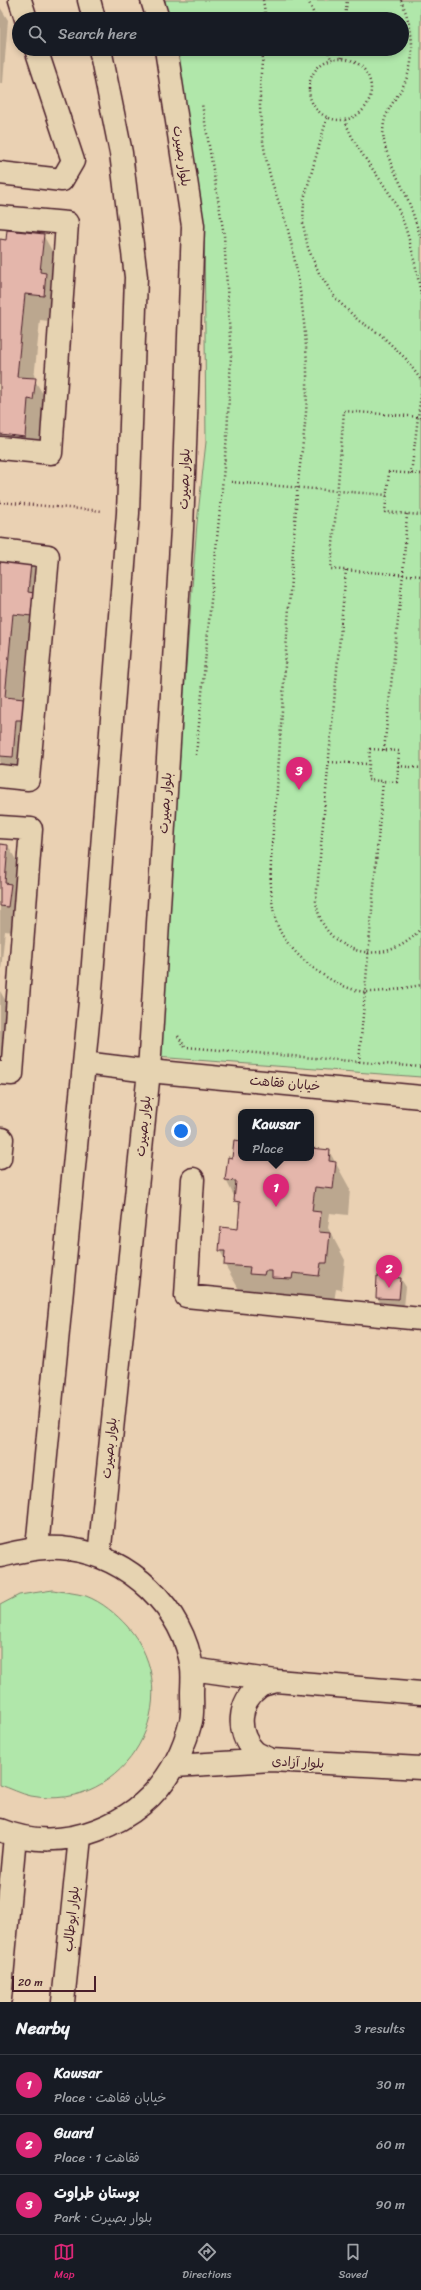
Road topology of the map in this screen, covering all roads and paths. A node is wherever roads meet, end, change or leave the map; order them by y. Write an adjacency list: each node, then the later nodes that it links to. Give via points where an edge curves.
1 (20, 0): 8 (main road)
2 (89, 0): 9 (main road)
3 (152, 0): 10 (main road)
4 (263, 0): 11 (path)
5 (308, 0): 12 (path)
6 (347, 0): 13 (path)
7 (401, 0): 14 (path)
8 (24, 12)
9 (92, 12)
10 (156, 12)
11 (265, 12)
12 (313, 12)
13 (346, 12)
14 (406, 12)
15 (409, 20): 28 (path, via 414,41 410,66 383,123 385,147)
16 (38, 56): 26 (main road, via 74,161 62,180)
17 (101, 56): 41 (main road, via 121,153 136,277)
18 (167, 56): 65 (main road, بلوار بصیرت, via 192,226 182,529)
19 (263, 56): 37 (path, via 260,84 260,133 270,177 288,229 304,326 307,388)
20 (330, 56): 22 (path)
21 (342, 58): 22 (path); 25 (path, via 360,65 368,78 371,92 362,110)
22 (331, 59): 24 (path, via 321,64 314,72 309,93 318,112)
23 (202, 102): 49 (path, via 224,235 231,356 228,428)
24 (327, 118): 25 (path); 30 (path, via 304,199 303,224 308,248 319,273 336,299 406,358)
25 (345, 120): 29 (path, via 360,152 392,197 402,221)
26 (0, 173)
27 (0, 217): 33 (main road, via 67,223 51,453)
28 (421, 238)
29 (421, 295)
30 (421, 380)
31 (421, 393): 32 (path)
32 (420, 417): 34 (path); 38 (path, via 344,411)
33 (0, 448)
34 (411, 474): 35 (path); 39 (path, via 388,472)
35 (421, 474)
36 (231, 482): 37 (path)
37 (298, 488): 38 (path); 60 (path, via 272,857 273,912 280,931 292,949 308,963 343,986)
38 (338, 491): 39 (path); 45 (path, via 331,569)
39 (387, 495): 42 (path, via 385,512)
40 (0, 502): 41 (path)
41 (128, 513): 63 (main road)
42 (407, 514): 43 (path); 46 (path)
43 (421, 515)
44 (0, 550): 54 (main road, via 48,556 28,779)
45 (346, 570): 46 (path); 50 (path)
46 (403, 574): 47 (path); 48 (path)
47 (421, 576)
48 (384, 750): 51 (path, via 370,749); 52 (path, via 400,751)
49 (196, 757)
50 (328, 762): 51 (path); 58 (path, via 317,910 325,929 333,938 354,950)
51 (368, 764): 55 (path, via 368,780)
52 (398, 766): 53 (path); 55 (path, via 397,782)
53 (421, 768)
54 (0, 776)
55 (383, 781): 58 (path)
56 (0, 827): 66 (main road, via 31,829 12,1074)
57 (421, 928): 58 (path, via 404,945 385,952)
58 (369, 952): 60 (path)
59 (421, 985): 60 (path)
60 (366, 992): 62 (path)
61 (173, 1030): 62 (path, via 184,1046)
62 (359, 1060): 64 (path); 67 (path)
63 (84, 1063): 65 (main road, خیابان فقاهت); 73 (main road)
64 (421, 1067)
65 (148, 1071): 67 (main road, خیابان فقاهت); 75 (main road, بلوار بصیرت)
66 (0, 1074)
67 (356, 1090): 68 (main road, خیابان فقاهت)
68 (421, 1097)
69 (0, 1139): 70 (main road)
70 (0, 1158)
71 (193, 1179): 72 (main road, via 186,1296)
72 (421, 1319)
73 (37, 1548): 74 (main road); 75 (main road, via 68,1549)
74 (0, 1556)
75 (99, 1556): 76 (main road, via 133,1574 161,1600 181,1633)
76 (192, 1669): 77 (main road); 80 (main road, via 192,1719)
77 (276, 1680): 78 (main road); 79 (main road, via 259,1687 246,1700 241,1718 244,1736 255,1751)
78 (421, 1693)
79 (271, 1760): 80 (main road, بلوار آزادی); 81 (main road, بلوار آزادی)
80 (175, 1766): 83 (main road, via 150,1798 117,1822)
81 (421, 1768)
82 (8, 1833): 83 (main road, via 47,1840); 84 (main road)
83 (80, 1837): 85 (main road, بلوار ابوطالب)
84 (0, 1999)
85 (63, 2002)

